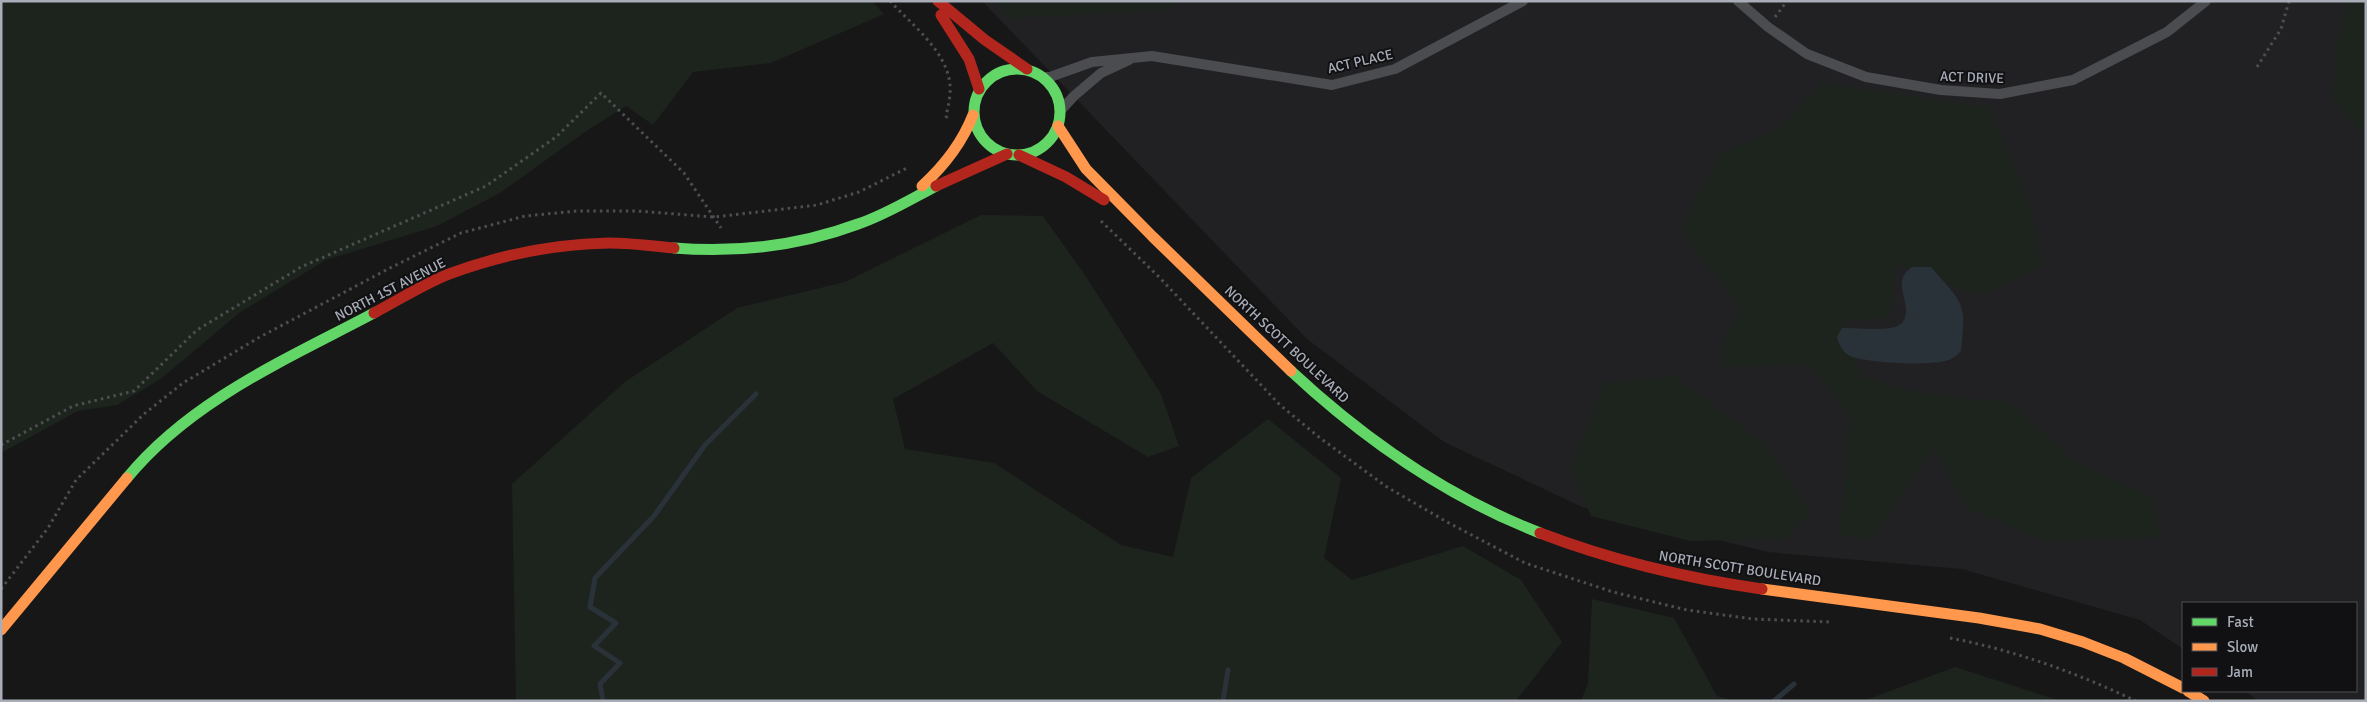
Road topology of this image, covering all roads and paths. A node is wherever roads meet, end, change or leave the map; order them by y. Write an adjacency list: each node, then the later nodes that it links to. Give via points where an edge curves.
1 (932, 1): 15 (main road, via 969,56)
2 (938, 1): 13 (main road)
3 (1498, 1): 9 (lane)
4 (1523, 1): 9 (lane, ACT PLACE)
5 (1738, 1): 10 (lane, ACT DRIVE)
6 (1786, 1): 10 (path)
7 (2206, 1): 10 (lane, ACT DRIVE, via 2168,32 2073,80 2000,94 1941,90 1866,77 1807,54)
8 (2289, 1): 12 (path, via 2281,29)
9 (1503, 12): 11 (lane, ACT PLACE, via 1395,70 1332,85 1152,56)
10 (1768, 27)
11 (1130, 59): 14 (lane, ACT PLACE, via 1107,59); 16 (lane, ACT PLACE, via 1100,73)
12 (2257, 67)
13 (1027, 69): 14 (main road); 15 (main road, via 1000,71)
14 (1042, 77): 16 (main road, via 1057,96)
15 (979, 89): 17 (main road)
16 (1060, 111): 18 (main road)
17 (973, 115): 19 (main road, via 984,141 996,150); 20 (main road, NORTH 1ST AVENUE, via 968,130 953,152 927,182)
18 (1058, 126): 19 (main road, via 1051,139 1039,149); 21 (main road, NORTH SCOTT BOULEVARD, via 1086,169)
19 (1013, 154): 20 (main road, NORTH 1ST AVENUE, via 981,164); 21 (main road, NORTH SCOTT BOULEVARD, via 1066,177)
20 (900, 205): 22 (main road, NORTH 1ST AVENUE, via 850,228 778,245)
21 (1128, 212): 25 (main road, NORTH SCOTT BOULEVARD, via 1335,411 1431,479 1513,521 1586,550 1700,579 2019,624 2111,651)
22 (736, 249): 23 (path, via 684,173 601,93 556,137 486,186 301,267 197,330 134,391 73,406); 24 (main road, NORTH 1ST AVENUE, via 702,250 611,243 572,245 528,251 448,275 244,382 185,421 141,461)
23 (1, 445)
24 (1, 630)
25 (2182, 687)
26 (2190, 692): 27 (main road)
27 (2204, 701)

